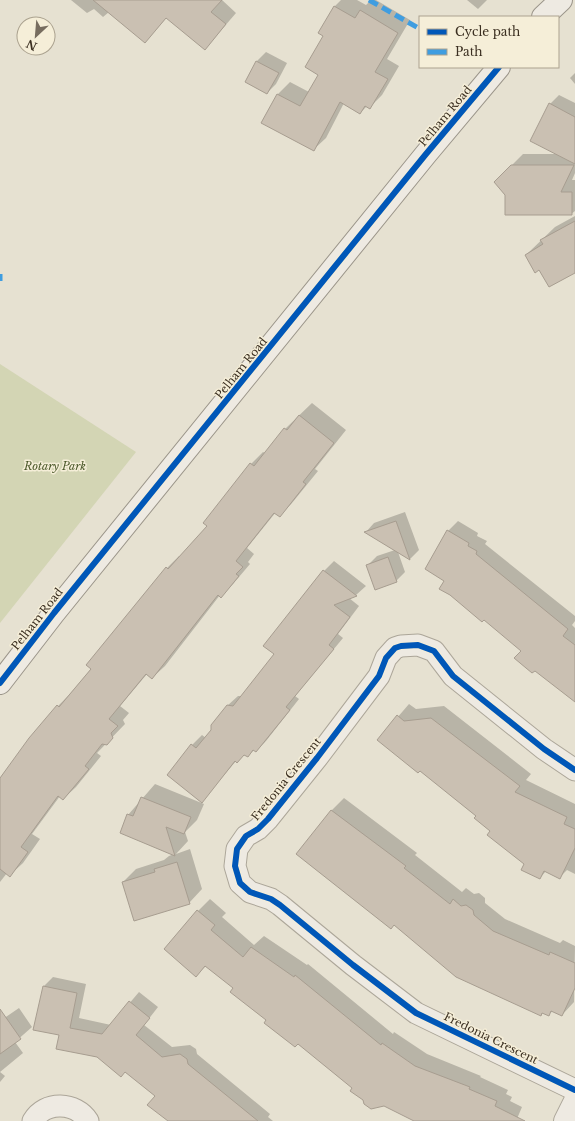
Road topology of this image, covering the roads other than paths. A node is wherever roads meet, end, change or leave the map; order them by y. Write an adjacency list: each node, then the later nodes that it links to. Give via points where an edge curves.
1 (561, 0): 2 (main road)
2 (544, 16)
3 (499, 68): 4 (main road, Pelham Road, via 426,154)
4 (0, 683)
5 (575, 770): 6 (street, Fredonia Crescent, via 544,749 452,676 434,651 418,645 401,646 390,652 379,676 317,758 258,830 240,842 234,857 236,874 244,888 280,905 416,1013)
6 (575, 1090)
7 (575, 1101): 10 (main road)
8 (33, 1121): 9 (street, via 36,1115 49,1107 62,1106 74,1108)
9 (88, 1121)
10 (565, 1121)

